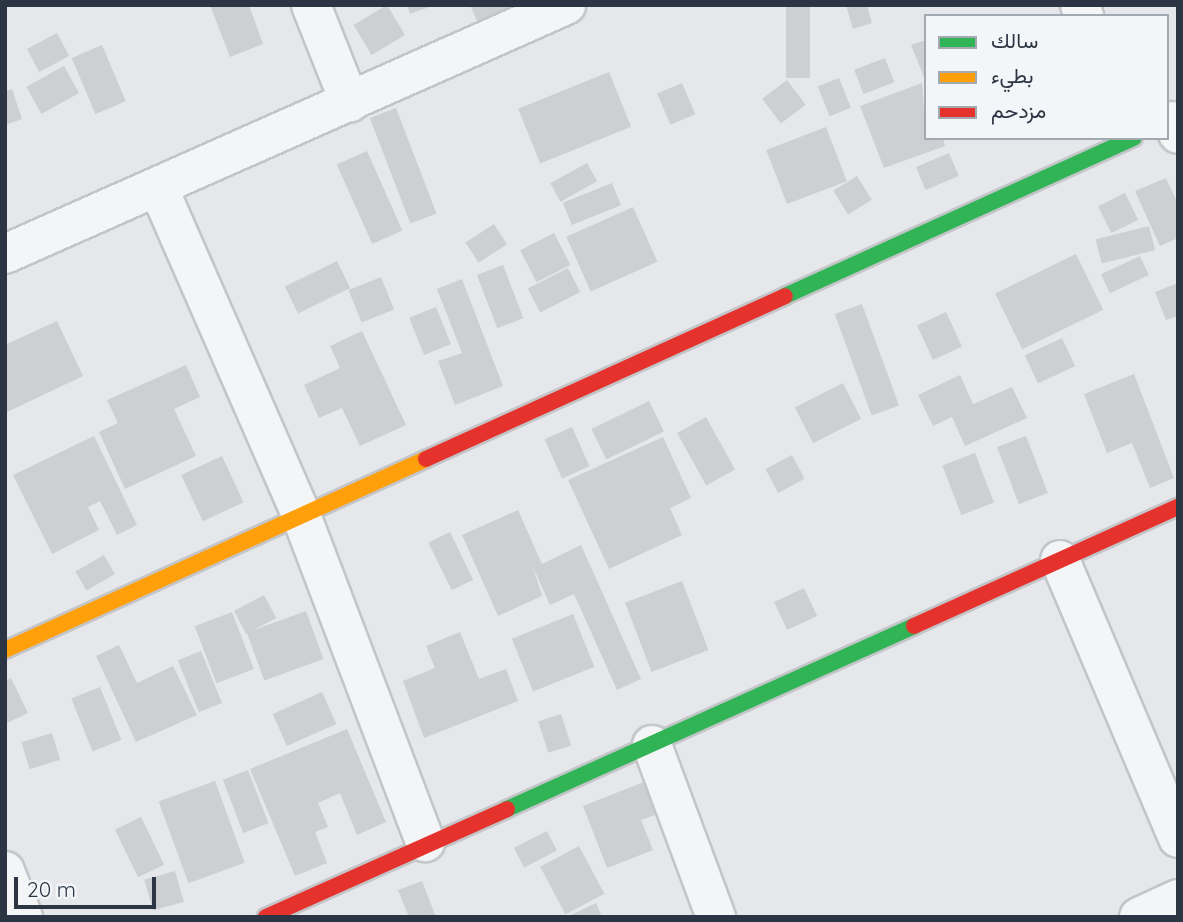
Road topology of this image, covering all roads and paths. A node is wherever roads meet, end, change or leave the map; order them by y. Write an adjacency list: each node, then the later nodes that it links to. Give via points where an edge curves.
1 (312, 5): 3 (street)
2 (566, 5): 3 (street)
3 (350, 103): 5 (street)
4 (1130, 140): 8 (street)
5 (158, 187): 6 (street); 8 (street)
6 (5, 254)
7 (1178, 507): 9 (street)
8 (301, 515): 10 (street); 13 (street)
9 (1060, 560): 11 (street); 12 (street)
10 (5, 650)
11 (652, 745): 13 (street); 18 (street)
12 (1178, 838)
13 (425, 842): 17 (street)
14 (5, 871): 16 (street)
15 (1178, 899): 19 (street)
16 (23, 917)
17 (266, 917)
18 (716, 917)
19 (1139, 917)

